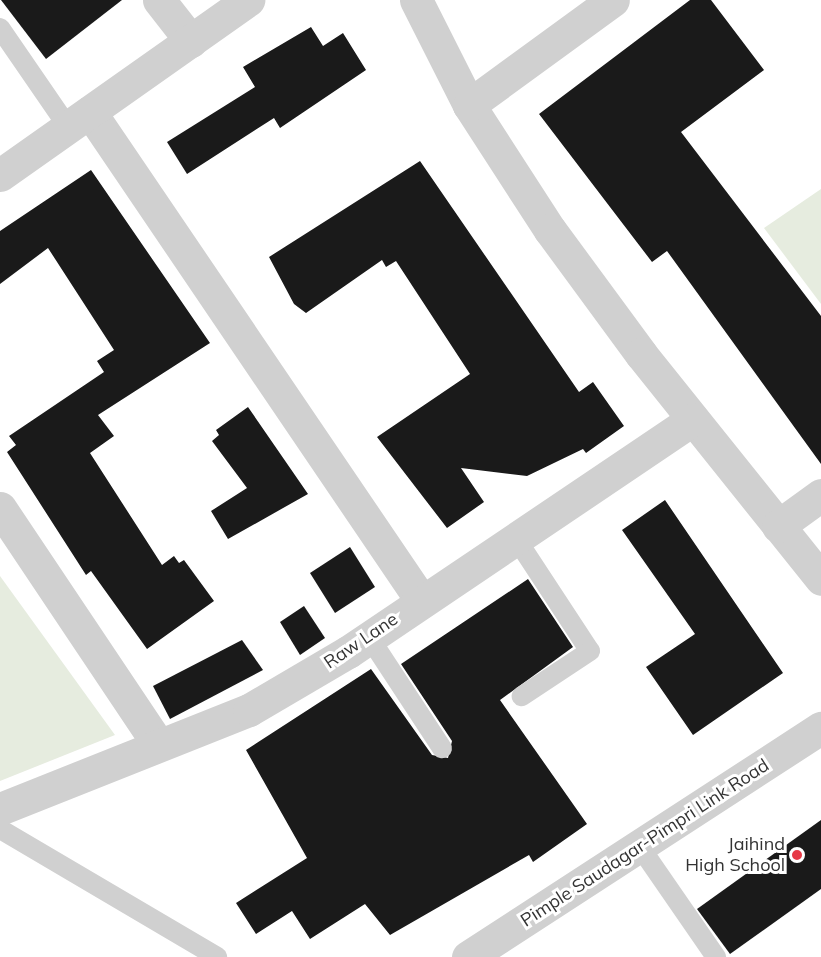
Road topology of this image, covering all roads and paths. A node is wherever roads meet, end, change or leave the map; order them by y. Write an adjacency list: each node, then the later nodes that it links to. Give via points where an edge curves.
1 (159, 0): 6 (street)
2 (248, 0): 6 (street)
3 (416, 0): 7 (street)
4 (613, 0): 7 (street)
5 (0, 28): 8 (lane)
6 (191, 40): 8 (street)
7 (469, 105): 10 (street, via 550,230)
8 (79, 120): 9 (street); 16 (street)
9 (0, 175)
10 (693, 419): 12 (street); 14 (street, Raw Lane)
11 (821, 495): 12 (street)
12 (778, 526): 15 (street)
13 (5, 527): 20 (street)
14 (515, 537): 16 (street, Raw Lane); 18 (lane, via 590,651)
15 (821, 579)
16 (421, 600): 17 (street, Raw Lane)
17 (369, 637): 20 (street, Raw Lane, via 249,710); 21 (lane)
18 (522, 696)
19 (821, 728): 24 (street, Pimple Saudagar-Pimpri Link Road)
20 (158, 744): 22 (street, Raw Lane)
21 (442, 748)
22 (0, 809)
23 (0, 830): 25 (lane)
24 (640, 847): 26 (street, Pimple Saudagar-Pimpri Link Road); 27 (lane)
25 (217, 957)
26 (468, 957)
27 (716, 957)

